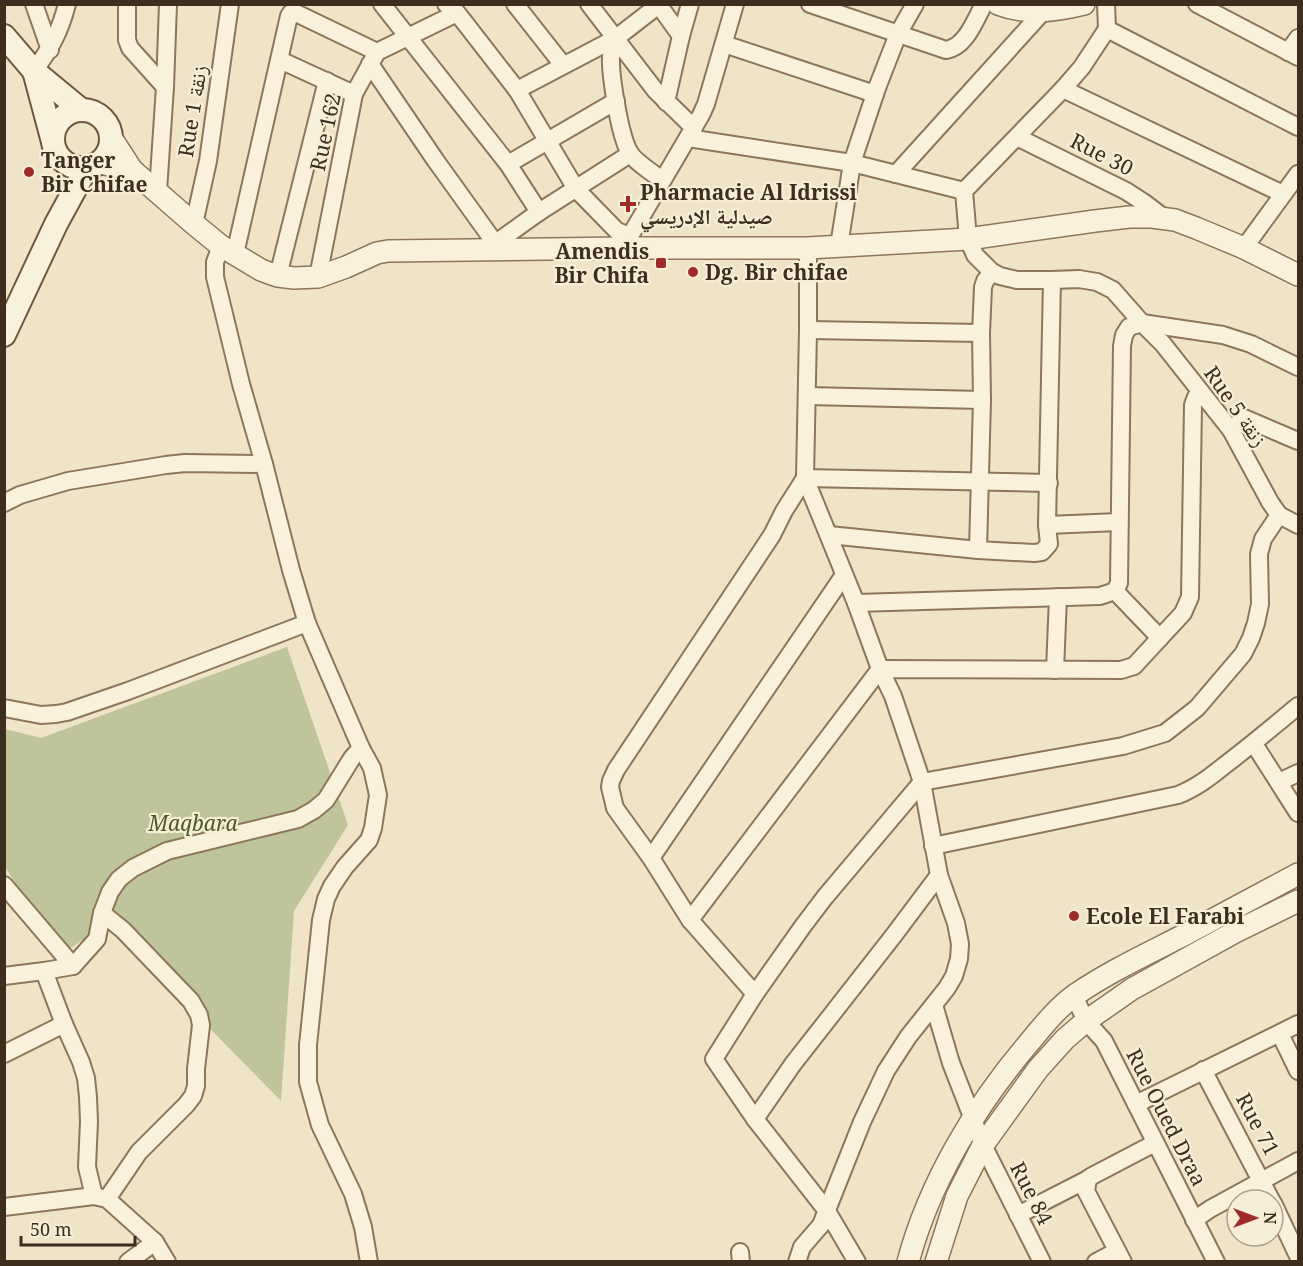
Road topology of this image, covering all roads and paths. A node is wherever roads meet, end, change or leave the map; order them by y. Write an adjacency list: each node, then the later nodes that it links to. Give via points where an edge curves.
1 (34, 4): 29 (street)
2 (67, 4): 29 (street)
3 (128, 4): 36 (street, via 130,48)
4 (168, 4): 36 (street)
5 (230, 4): 65 (street, Rue 1 زنقة, via 208,161)
6 (382, 4): 25 (street)
7 (516, 4): 33 (street)
8 (589, 4): 26 (street)
9 (690, 4): 24 (street)
10 (735, 4): 28 (street)
11 (810, 4): 22 (street)
12 (915, 4): 22 (street)
13 (984, 4): 22 (street, via 964,39 951,49)
14 (998, 4): 19 (street, via 1019,10)
15 (1084, 4): 19 (street, via 1057,10)
16 (1106, 4): 21 (street)
17 (1197, 4): 30 (street)
18 (659, 5): 24 (street); 26 (street)
19 (1047, 8): 55 (street)
20 (452, 9): 25 (street); 38 (street)
21 (1107, 29): 37 (street); 44 (street)
22 (898, 34): 40 (street)
23 (4, 36): 34 (main road)
24 (681, 36): 42 (street)
25 (408, 37): 31 (street); 52 (street)
26 (616, 38): 33 (street); 41 (street, via 611,54); 42 (street)
27 (1299, 38): 30 (street)
28 (724, 44): 40 (street); 45 (street, via 706,104)
29 (50, 50): 34 (street)
30 (1293, 55)
31 (374, 58): 32 (street, via 291,13); 39 (street, Rue 162); 69 (street)
32 (280, 60): 35 (street); 72 (street)
33 (563, 66): 38 (street)
34 (34, 71): 43 (main road); 49 (main road)
35 (327, 81): 39 (street); 75 (street)
36 (165, 87): 59 (street)
37 (1063, 89): 46 (street); 61 (street)
38 (517, 90): 48 (street)
39 (354, 94): 76 (street, Rue 162)
40 (875, 94): 51 (street)
41 (616, 101): 48 (street); 50 (street)
42 (666, 102): 45 (street)
43 (80, 110): 47 (main road, via 102,117); 49 (main road, via 68,112 58,120 53,132)
44 (1299, 127)
45 (691, 133): 51 (street); 57 (street)
46 (1017, 137): 60 (street); 63 (street, Rue 30, via 1126,191)
47 (112, 139): 53 (main road, via 109,152); 54 (street)
48 (548, 141): 52 (street); 58 (street)
49 (58, 153): 53 (main road, via 78,169); 64 (main road)
50 (630, 154): 57 (street); 58 (street)
51 (852, 163): 55 (street); 68 (street)
52 (508, 164): 62 (street)
53 (93, 166): 54 (street); 64 (main road)
54 (132, 170): 59 (street)
55 (896, 174): 60 (street)
56 (1299, 174): 61 (street)
57 (662, 180): 67 (street)
58 (576, 189): 62 (street); 67 (street)
59 (158, 191): 65 (street)
60 (964, 191): 66 (street)
61 (1283, 194): 71 (street)
62 (539, 212): 69 (street)
63 (1163, 217): 66 (street, via 1118,219); 71 (street)
64 (56, 224): 81 (main road)
65 (194, 224): 72 (street)
66 (968, 239): 68 (street); 73 (street, via 975,255)
67 (628, 242): 69 (street); 70 (street)
68 (838, 246): 70 (street)
69 (490, 247): 76 (street, via 382,252)
70 (808, 248): 79 (street)
71 (1244, 248): 74 (street)
72 (228, 250): 75 (street); 88 (street, via 215,262 215,277)
73 (992, 272): 77 (street, Rue 5 زنقة, via 1017,280); 80 (street, via 983,287)
74 (1299, 275)
75 (278, 276): 76 (street)
76 (318, 277)
77 (1052, 280): 78 (street, Rue 5 زنقة, via 1079,279 1108,287); 91 (street)
78 (1142, 323): 82 (street, via 1223,335); 83 (street, Rue 5 زنقة); 94 (street, via 1129,327 1122,346)
79 (808, 330): 80 (street); 84 (street)
80 (981, 333): 85 (street)
81 (4, 335)
82 (1299, 367)
83 (1200, 391): 86 (street, Rue 5 زنقة); 104 (street, via 1193,405 1190,597 1183,613)
84 (807, 396): 85 (street); 89 (street)
85 (982, 400): 90 (street)
86 (1231, 430): 87 (street, via 1244,418); 93 (street, Rue 5 زنقة)
87 (1299, 441)
88 (264, 464): 92 (street, via 166,465 68,480); 103 (street)
89 (805, 478): 90 (street); 97 (street); 116 (street, via 772,536 611,780 615,808)
90 (980, 481): 91 (street); 98 (street)
91 (1049, 483): 95 (street)
92 (4, 503)
93 (1280, 515): 96 (street); 112 (street, via 1263,539 1259,554 1260,604 1251,638 1243,654 1183,720 1165,733 1123,746)
94 (1119, 522): 95 (street); 100 (street, via 1119,583)
95 (1047, 525): 98 (street, via 1048,544 1042,552)
96 (1299, 525)
97 (829, 535): 98 (street); 99 (street)
98 (978, 550)
99 (844, 575): 102 (street); 116 (street)
100 (1115, 591): 101 (street, via 1100,596); 104 (street)
101 (1058, 597): 102 (street); 106 (street)
102 (856, 603): 105 (street)
103 (307, 623): 108 (street, via 67,712 41,715); 110 (street)
104 (1160, 638): 106 (street, via 1129,668)
105 (880, 669): 106 (street); 112 (street); 122 (street)
106 (1055, 670)
107 (1299, 706): 109 (street)
108 (4, 708)
109 (1254, 744): 113 (street); 115 (street, via 1198,786 1178,795)
110 (361, 748): 121 (street, via 326,800 307,814 167,851 119,879); 156 (street, via 372,768 378,804 369,840 345,867 326,899 308,1045 308,1082 320,1125 353,1194)
111 (1299, 773): 113 (street)
112 (922, 782): 115 (street); 126 (street, via 825,897)
113 (1279, 782): 114 (street)
114 (1299, 813)
115 (933, 846): 118 (street)
116 (651, 858): 122 (street)
117 (1299, 874): 127 (street)
118 (939, 875): 128 (street, via 959,935 959,951 954,976); 138 (street)
119 (4, 885): 123 (street)
120 (1299, 901): 129 (street, via 1154,976)
121 (102, 913): 123 (street, via 98,939); 145 (street, via 191,1001 201,1025 193,1096)
122 (690, 920): 126 (street)
123 (73, 966): 124 (street)
124 (44, 971): 125 (street); 130 (street)
125 (4, 976)
126 (755, 994): 138 (street, via 714,1059)
127 (1074, 996): 129 (street, Rue Oued Draa); 137 (street, via 1024,1048)
128 (934, 1005): 137 (street, Rue 84); 147 (street, via 886,1071)
129 (1086, 1021): 136 (street, Rue Oued Draa, via 1104,1041); 140 (street, via 1038,1069)
130 (64, 1024): 133 (street); 145 (street, via 86,1078 87,1167)
131 (1299, 1024): 132 (street)
132 (1280, 1034): 134 (street); 135 (street)
133 (4, 1054)
134 (1203, 1070): 136 (street); 143 (street, Rue 71)
135 (1299, 1071)
136 (1136, 1104): 139 (street, Rue Oued Draa)
137 (972, 1118): 140 (street, Rue 84); 159 (street, via 932,1196)
138 (755, 1119): 147 (street)
139 (1155, 1143): 142 (street); 149 (street, Rue Oued Draa)
140 (983, 1145): 148 (street, Rue 84); 160 (street, via 957,1196)
141 (1299, 1161): 143 (street)
142 (1088, 1179): 148 (street); 152 (street, via 1086,1191)
143 (1262, 1180): 144 (street, Rue 71); 149 (street)
144 (1266, 1188)
145 (100, 1197): 146 (street); 151 (street)
146 (4, 1207)
147 (827, 1211): 157 (street, via 802,1247); 158 (street)
148 (1018, 1215): 161 (street, Rue 84)
149 (1194, 1220): 163 (street, Rue Oued Draa)
150 (1285, 1228): 153 (street, Rue 71)
151 (155, 1242): 154 (street); 155 (street)
152 (1120, 1256): 162 (street)
153 (1299, 1256)
154 (128, 1262)
155 (167, 1262)
156 (369, 1262)
157 (797, 1262)
158 (857, 1262)
159 (908, 1262)
160 (936, 1262)
161 (1042, 1262)
162 (1096, 1262)
163 (1216, 1262)

